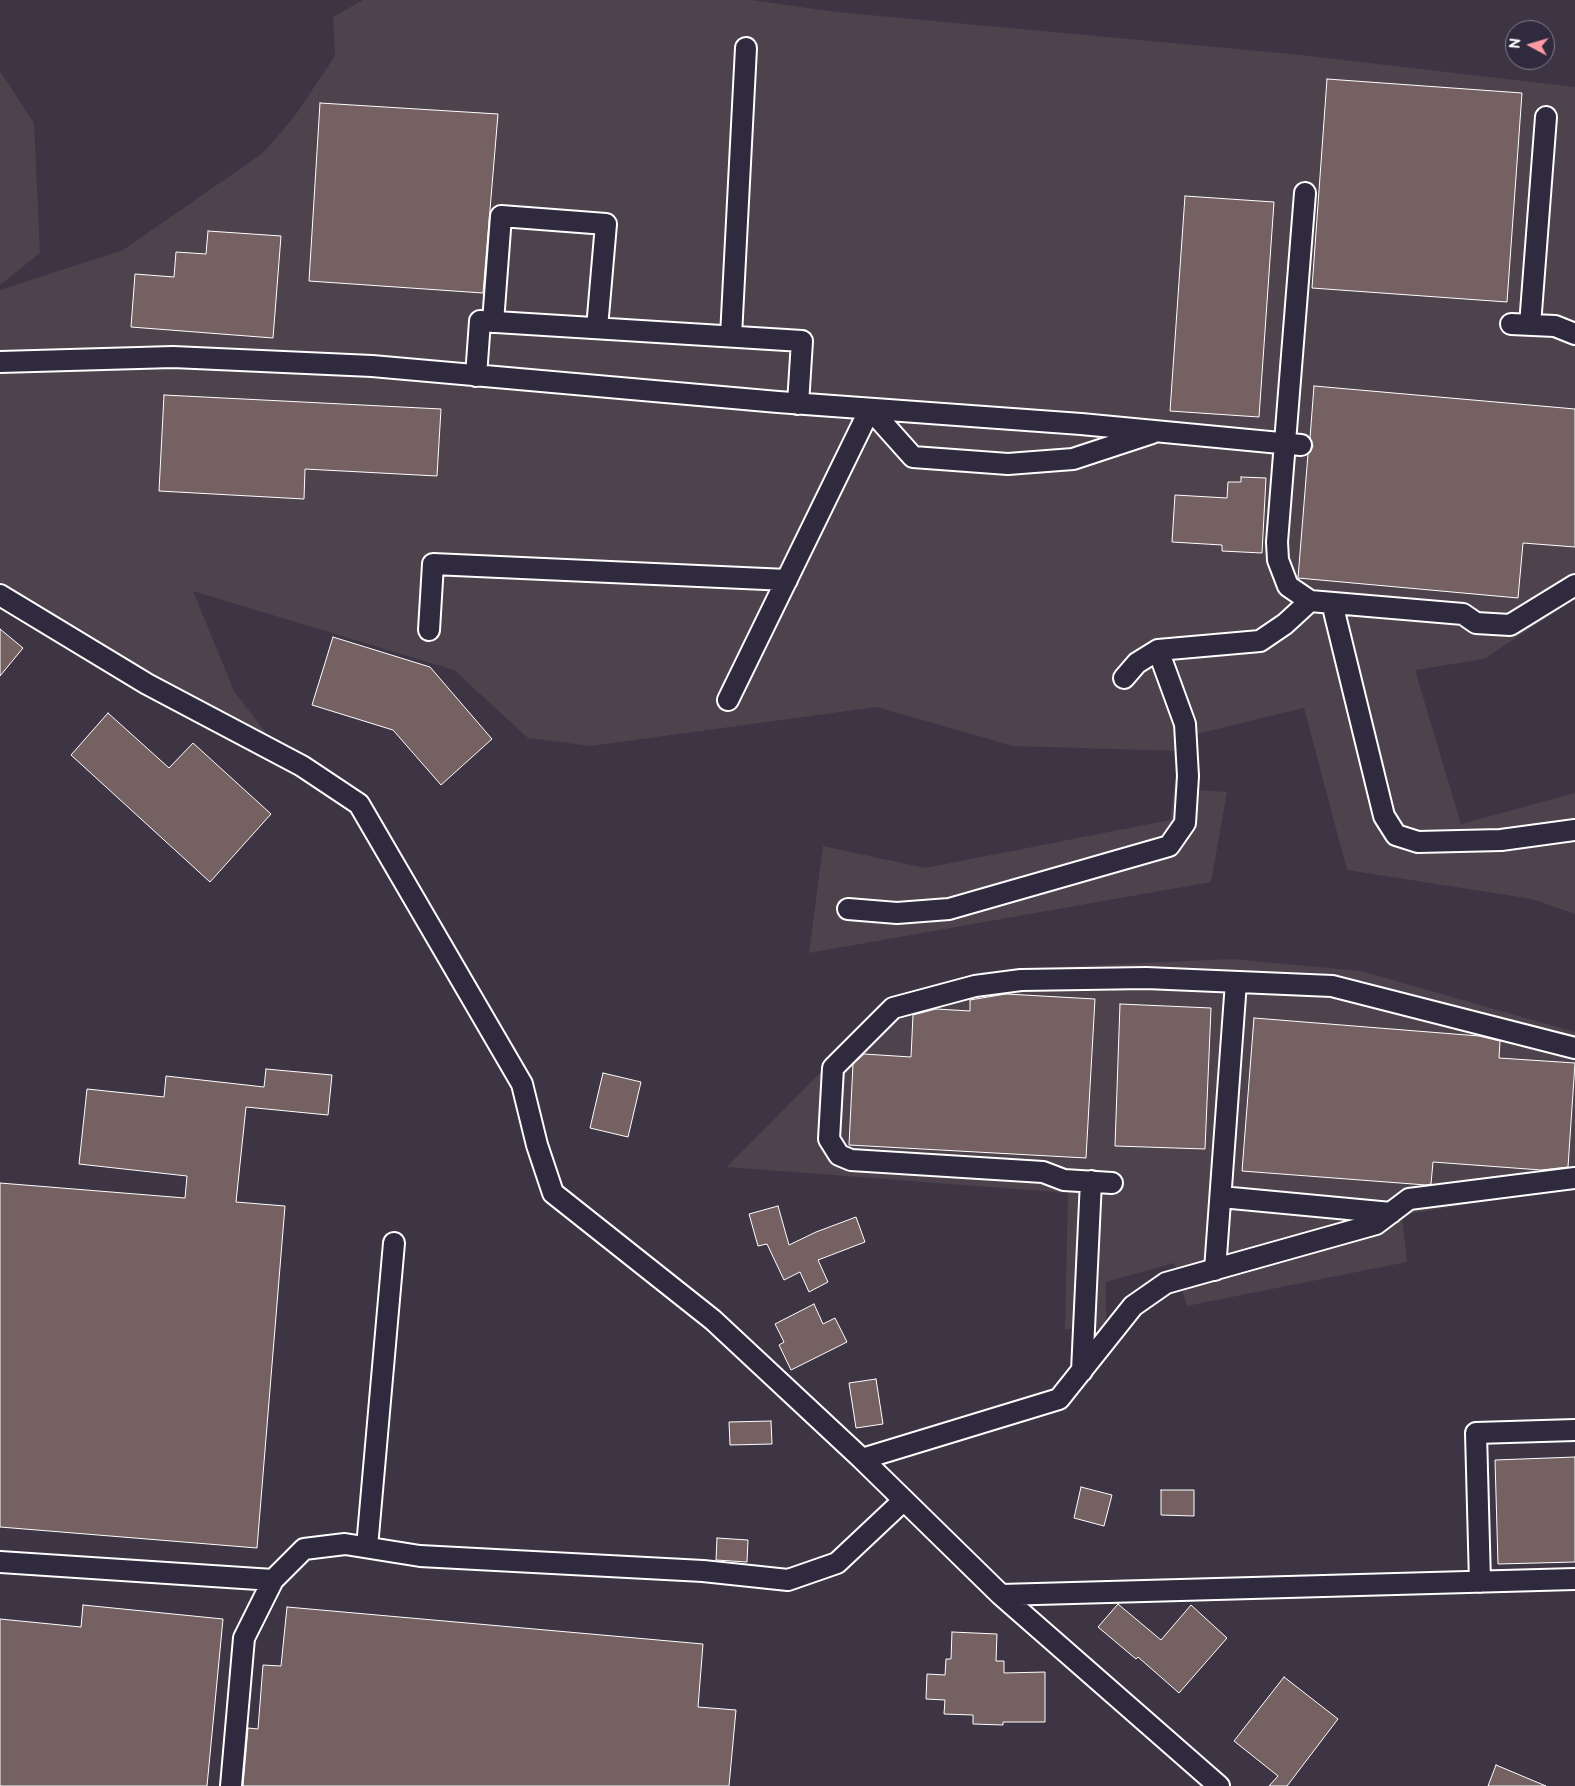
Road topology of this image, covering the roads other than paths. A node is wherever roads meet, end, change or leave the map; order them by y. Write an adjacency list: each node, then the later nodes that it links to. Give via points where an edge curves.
1 (746, 48): 7 (street)
2 (1546, 117): 6 (street, via 1520,325 1555,326)
3 (1305, 192): 13 (street)
4 (492, 322): 5 (street); 5 (street, via 501,216 606,224); 9 (street, via 480,321)
5 (597, 328): 7 (street)
6 (1575, 334)
7 (731, 336): 10 (street, via 802,341)
8 (0, 362): 9 (street, via 174,357 372,366)
9 (476, 376): 10 (street)
10 (798, 404): 11 (street)
11 (870, 409): 12 (street); 12 (street, via 913,457 923,458 1008,464 1073,459); 14 (street)
12 (1158, 431): 13 (street)
13 (1293, 444): 17 (street, via 1277,542 1278,560 1288,586)
14 (787, 580): 19 (street, via 433,564); 22 (street)
15 (1575, 585): 18 (street, via 1510,625 1476,623 1463,614)
16 (0, 595): 36 (street, via 147,684 302,766 359,804 522,1084 553,1193 713,1320)
17 (1310, 601): 18 (street); 20 (street, via 1260,641)
18 (1332, 603): 23 (street, via 1384,816 1396,835 1418,842 1501,840)
19 (429, 630)
20 (1158, 650): 21 (street, via 1137,663); 24 (street, via 1185,724 1188,768 1185,823 1169,846 949,909 897,913)
21 (1124, 678)
22 (728, 700)
23 (1575, 830)
24 (848, 909)
25 (1236, 982): 26 (street, via 1332,986); 28 (street, via 1137,978 1021,980 975,986 892,1008 834,1068 829,1139 839,1155 851,1160 1043,1172 1064,1180); 30 (street)
26 (1575, 1048)
27 (1575, 1178): 31 (street, via 1409,1200)
28 (1091, 1182): 29 (street); 34 (street)
29 (1112, 1183)
30 (1220, 1197): 31 (street); 33 (street)
31 (1391, 1213): 33 (street, via 1376,1224)
32 (394, 1243): 38 (street)
33 (1215, 1270): 34 (street, via 1166,1284 1133,1306)
34 (1082, 1372): 36 (street, via 1059,1399)
35 (1575, 1430): 42 (street, via 1476,1433)
36 (862, 1459): 37 (street)
37 (904, 1500): 38 (street, via 837,1563 788,1580 702,1571 420,1556); 43 (street)
38 (367, 1547): 41 (street, via 345,1544 304,1550)
39 (0, 1562): 41 (street)
40 (1575, 1579): 42 (street)
41 (273, 1580): 44 (street, via 244,1638)
42 (1480, 1582): 43 (street)
43 (1001, 1595): 45 (street)
44 (231, 1786)
45 (1219, 1786)

